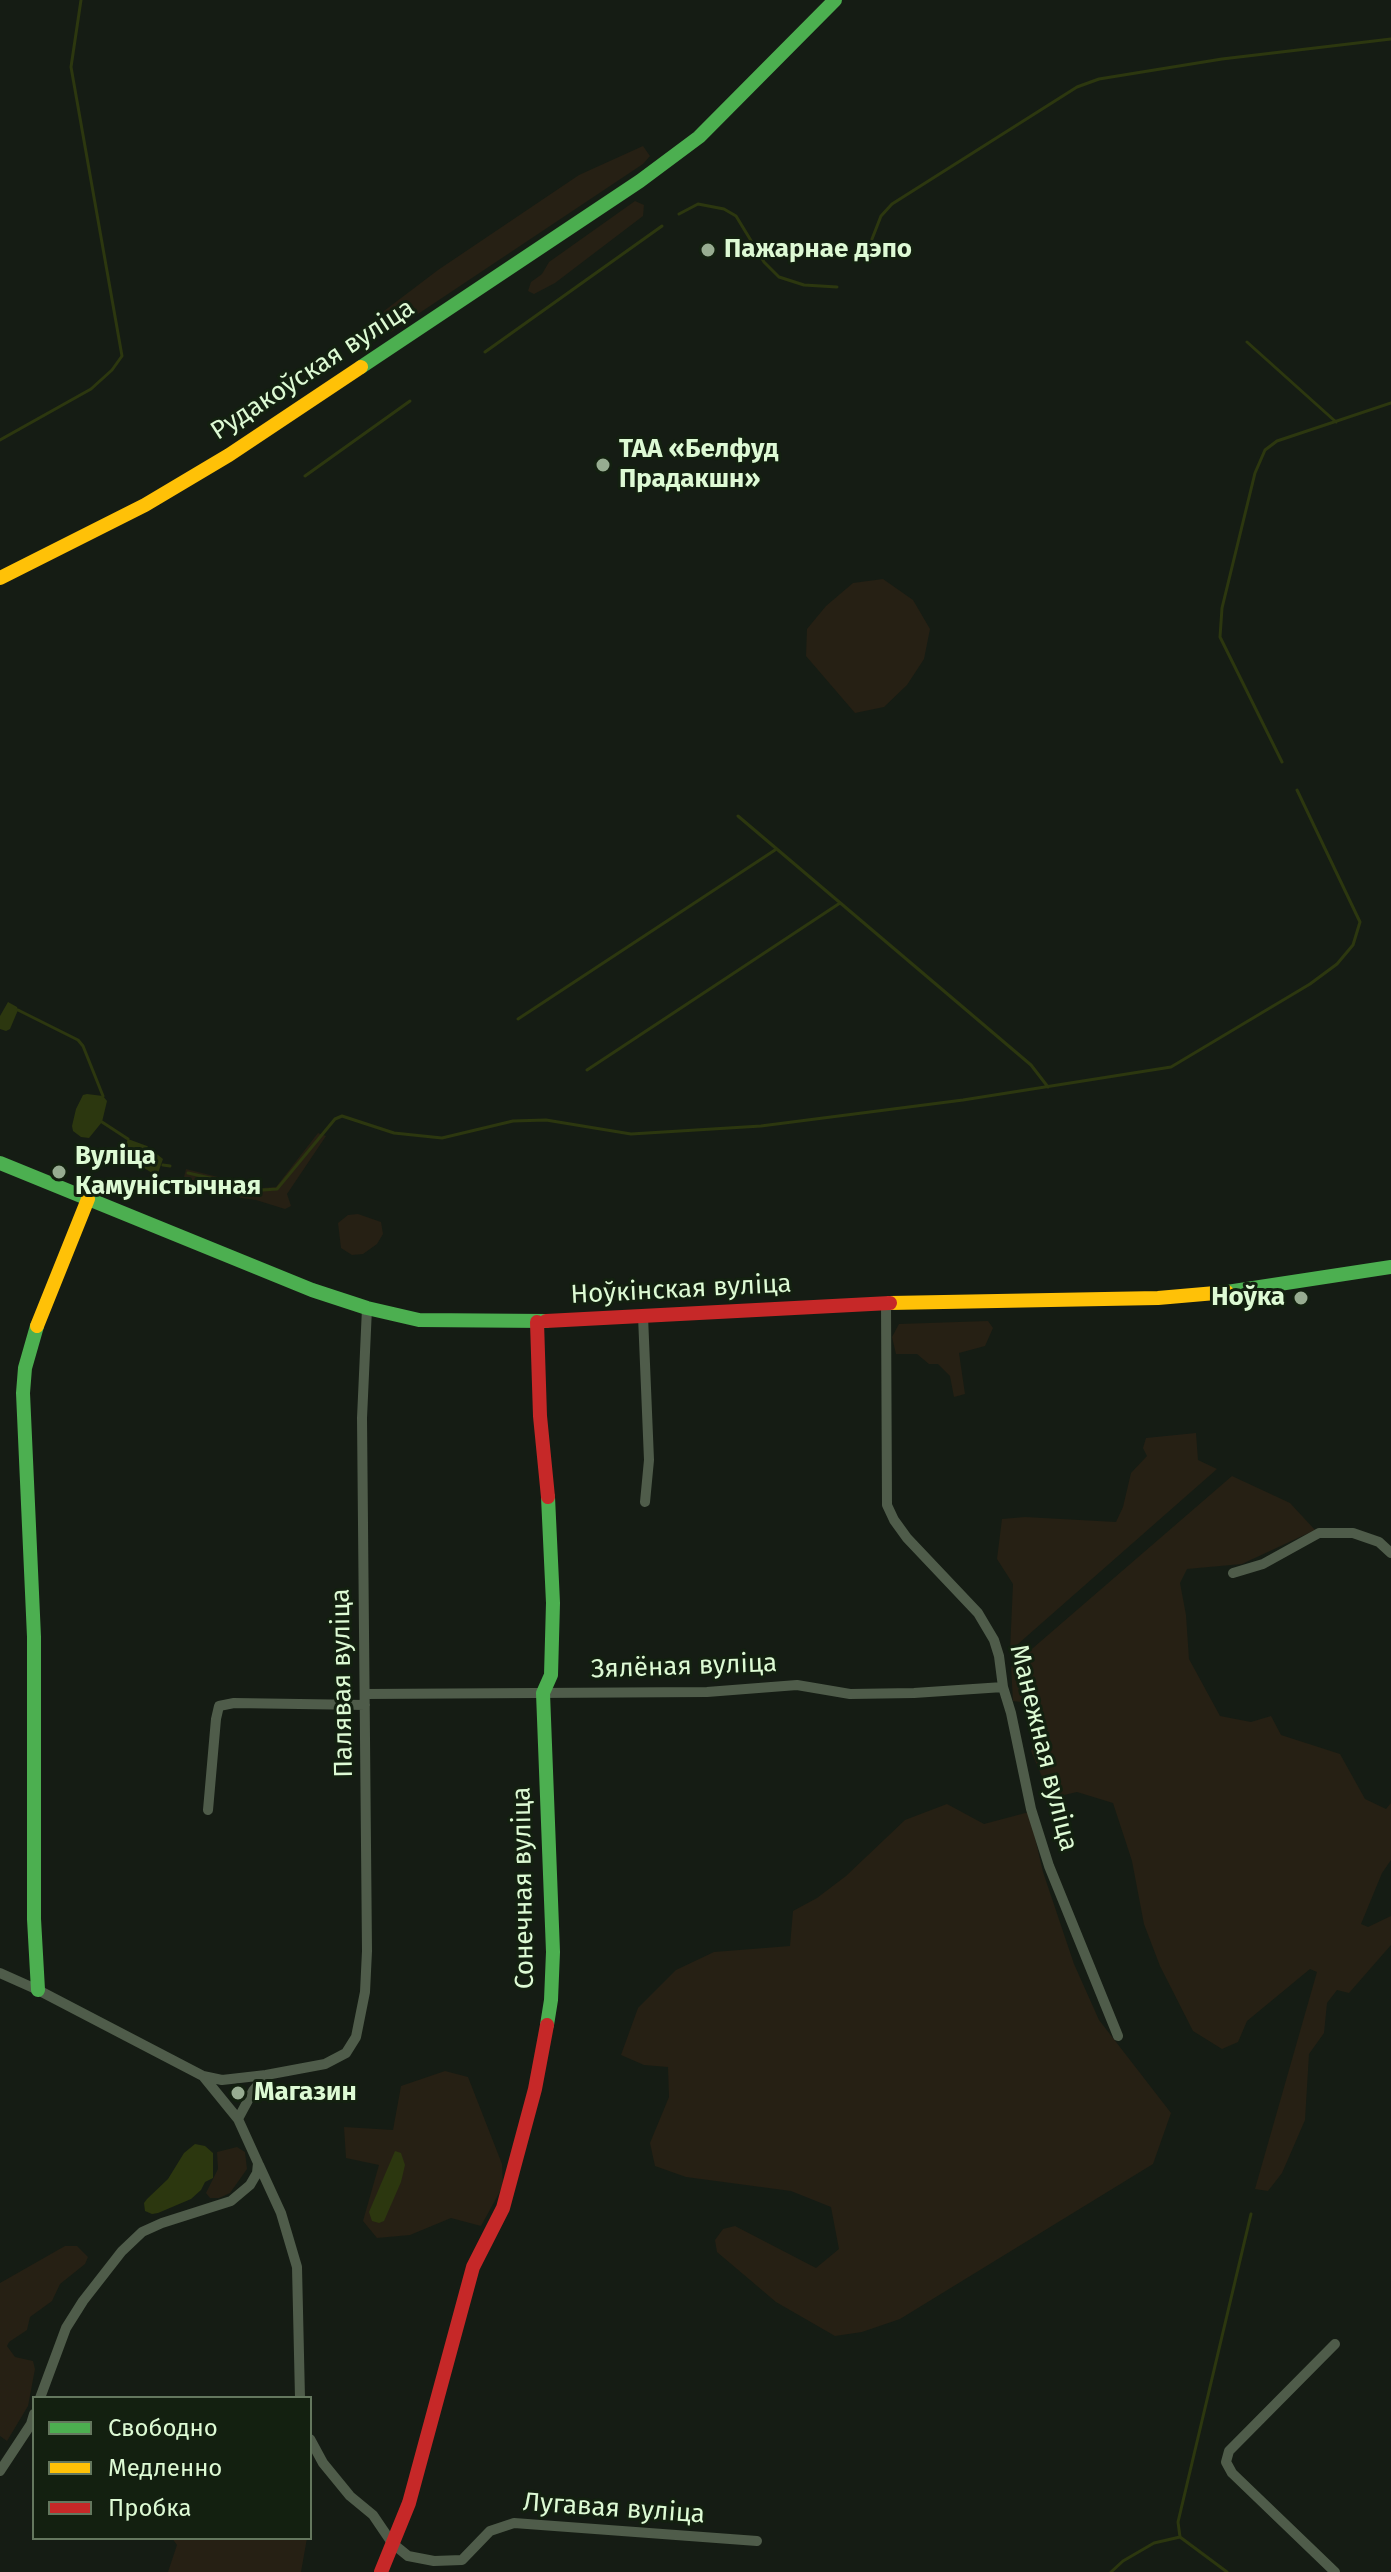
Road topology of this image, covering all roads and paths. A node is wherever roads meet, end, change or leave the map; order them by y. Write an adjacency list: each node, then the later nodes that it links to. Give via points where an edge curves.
1 (835, 0): 2 (street, Рудакоўская вуліца, via 699,137 640,181 229,455 145,505)
2 (0, 578)
3 (0, 1163): 4 (street, Ноўкінская вуліца)
4 (88, 1199): 7 (street, Ноўкінская вуліца); 18 (street, via 40,1314 23,1393 34,1637)
5 (1391, 1267): 6 (street, Ноўкінская вуліца, via 1158,1298)
6 (886, 1303): 8 (street, Ноўкінская вуліца); 13 (street, Манежная вуліца, via 887,1505 907,1538 978,1613 994,1640)
7 (367, 1308): 9 (street, Ноўкінская вуліца, via 419,1320); 15 (street, Палявая вуліца, via 362,1418)
8 (643, 1316): 9 (street, Ноўкінская вуліца); 10 (street, via 649,1408)
9 (537, 1322): 14 (street, Сонечная вуліца, via 553,1603 551,1675)
10 (645, 1502)
11 (1391, 1553): 12 (street, via 1379,1542 1353,1533 1319,1533 1263,1564)
12 (1233, 1573)
13 (1003, 1687): 14 (street, Зялёная вуліца, via 850,1694 797,1685 707,1692); 19 (street, Манежная вуліца, via 1049,1866)
14 (543, 1693): 15 (street, Зялёная вуліца); 31 (street, Сонечная вуліца, via 553,1952 549,2018 503,2208 473,2267 409,2503)
15 (365, 1700): 16 (street, Зялёная вуліца, via 219,1706); 20 (street, Палявая вуліца, via 365,1992 356,2037 346,2053 325,2064)
16 (208, 1810)
17 (0, 1973): 18 (street)
18 (38, 1990): 21 (street)
19 (1118, 2036)
20 (266, 2075): 21 (street, via 222,2080); 22 (street)
21 (203, 2076): 22 (street)
22 (238, 2119): 23 (street)
23 (258, 2163): 25 (street, via 250,2185 231,2201 142,2232 122,2251 66,2328); 26 (street, via 297,2267)
24 (1335, 2344): 33 (street, via 1229,2451 1226,2462)
25 (41, 2396)
26 (300, 2396)
27 (32, 2421): 29 (street)
28 (312, 2443): 31 (street, via 323,2463)
29 (0, 2471)
30 (757, 2541): 31 (street, Лугавая вуліца, via 514,2523 490,2531 462,2560 408,2556)
31 (392, 2543): 32 (street, Сонечная вуліца)
32 (381, 2572)
33 (1335, 2572)

